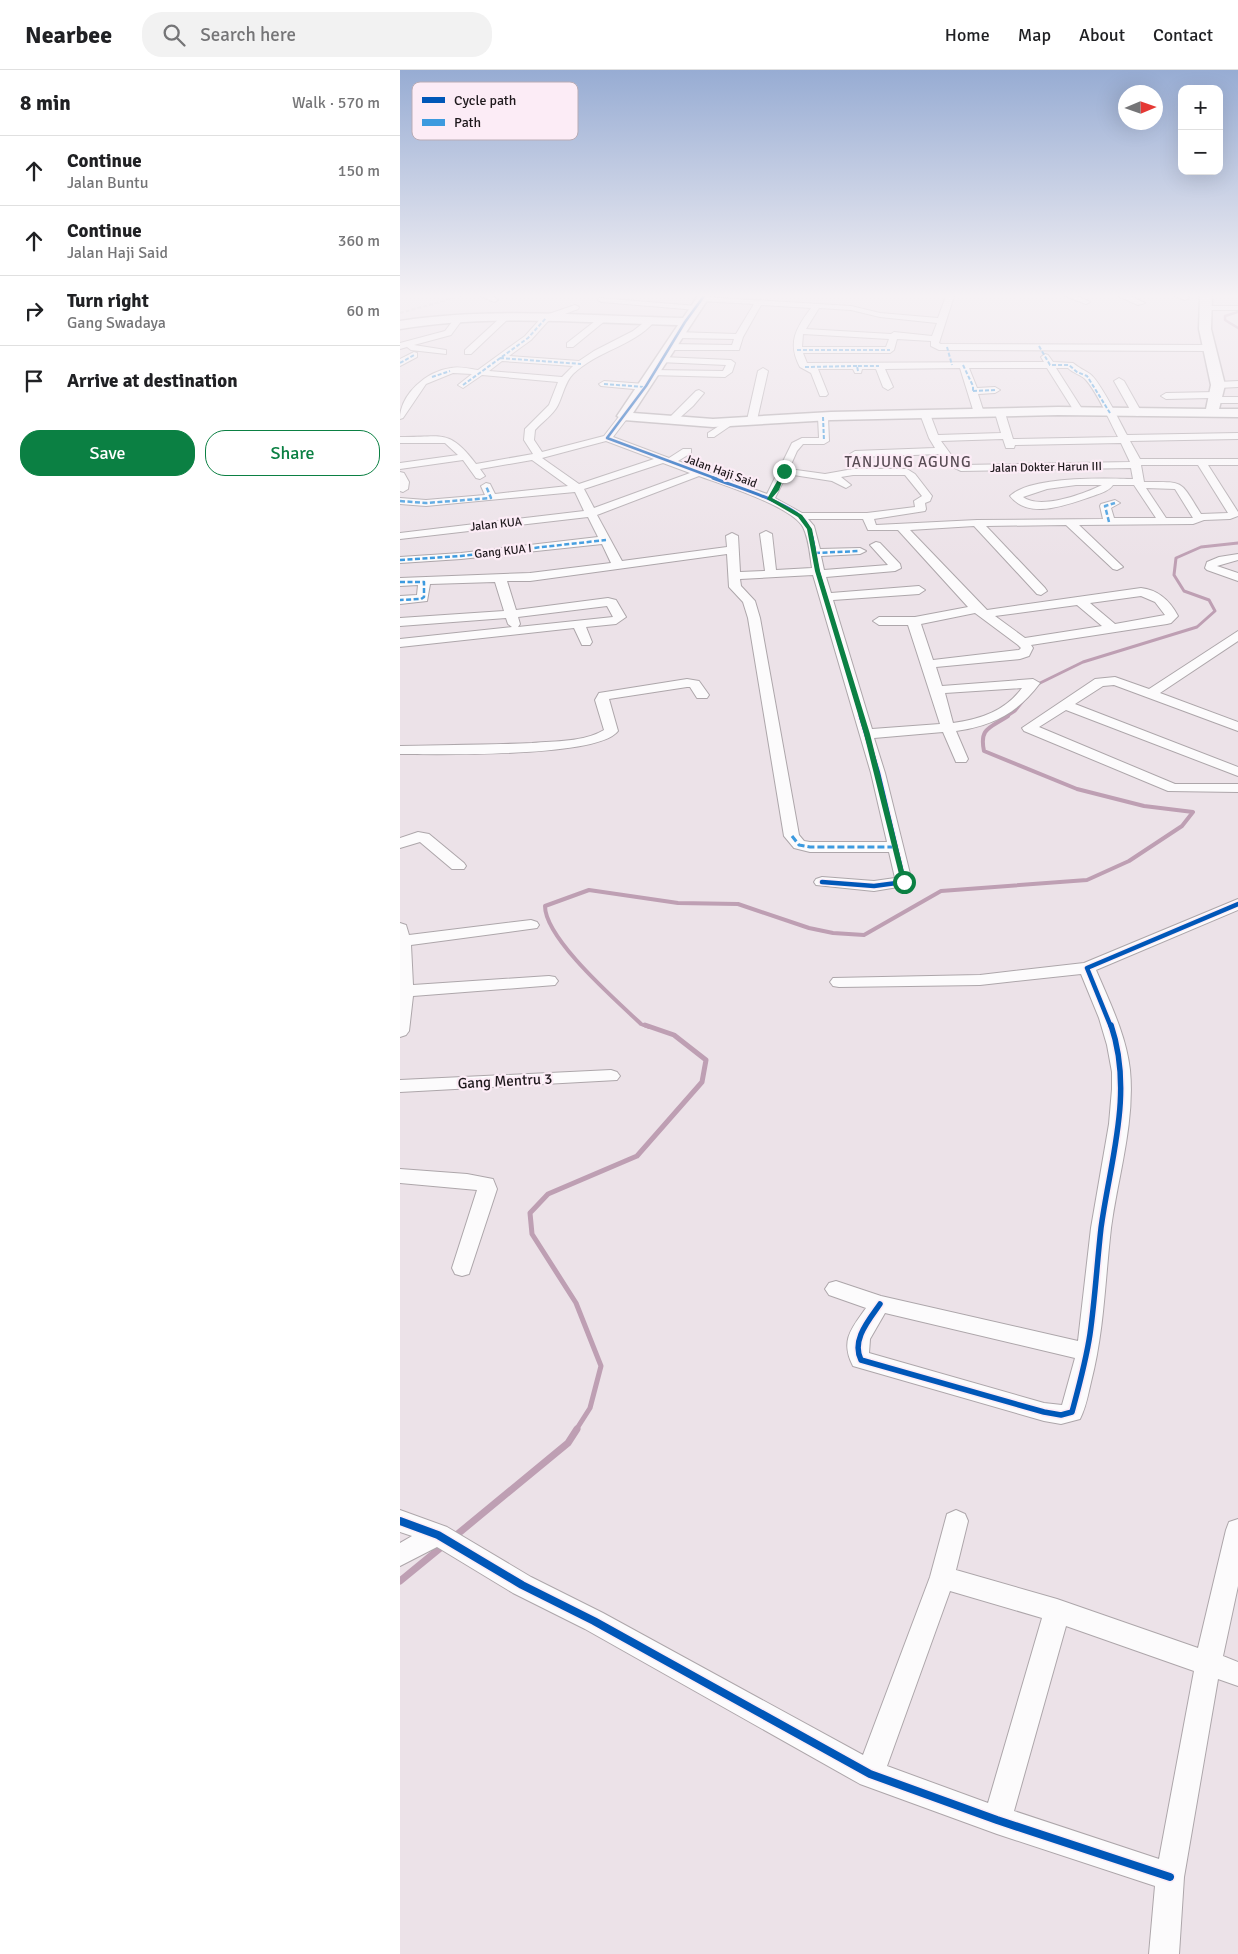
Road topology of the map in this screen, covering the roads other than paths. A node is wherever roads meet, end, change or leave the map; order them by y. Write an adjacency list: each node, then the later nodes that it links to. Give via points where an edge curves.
1 (421, 384): 22 (street)
2 (562, 384): 46 (street, via 553,406 528,434)
3 (604, 384): 14 (street)
4 (646, 384): 14 (street)
5 (760, 384): 35 (street)
6 (820, 384): 19 (street)
7 (887, 384): 15 (street)
8 (970, 384): 17 (street)
9 (1062, 384): 24 (street)
10 (1093, 384): 27 (street)
11 (1121, 384): 28 (street)
12 (1213, 384): 21 (street)
13 (1238, 384): 21 (street)
14 (644, 387): 32 (street)
15 (888, 387)
16 (995, 390): 17 (street)
17 (973, 391): 25 (street)
18 (698, 393): 34 (street)
19 (824, 394)
20 (1166, 396): 21 (street)
21 (1215, 399): 23 (street); 28 (street); 29 (street)
22 (405, 400): 31 (street)
23 (1238, 400)
24 (1080, 412): 26 (street); 27 (street)
25 (980, 413): 26 (street); 30 (street)
26 (1000, 413): 41 (street)
27 (1110, 413): 28 (street); 42 (street)
28 (1137, 413)
29 (1238, 413)
30 (925, 414): 33 (street); 40 (street, Jalan Dokter Harun III)
31 (400, 416)
32 (624, 416): 34 (street); 39 (street)
33 (823, 417): 35 (street); 55 (street, via 824,441 797,444)
34 (672, 420): 36 (street)
35 (752, 420): 36 (street)
36 (730, 422): 37 (street)
37 (711, 435)
38 (1238, 436): 42 (street)
39 (606, 438): 46 (street); 49 (street, Jalan Haji Said)
40 (934, 438): 41 (street); 45 (street, Jalan Dokter Harun III)
41 (1008, 439): 42 (street); 54 (street)
42 (1125, 439): 52 (street)
43 (400, 440): 47 (street, via 446,441)
44 (687, 451): 49 (street)
45 (944, 451): 48 (street, via 855,454); 54 (street, Jalan Dokter Harun III, via 958,467 989,472)
46 (536, 456): 47 (street, via 477,472); 63 (street)
47 (464, 457): 53 (street)
48 (854, 460)
49 (666, 461): 56 (street, Jalan Haji Said); 63 (street)
50 (1201, 462): 51 (street, Jalan Dokter Harun III); 52 (street, Jalan Dokter Harun III); 72 (street, via 1234,514)
51 (1238, 462)
52 (1136, 464): 54 (street, Jalan Dokter Harun III); 60 (street)
53 (400, 466)
54 (1019, 467)
55 (784, 471): 58 (street); 66 (street)
56 (699, 473): 66 (street, Jalan Haji Said); 69 (street, Jalan KUA)
57 (400, 475): 64 (street, via 404,482)
58 (828, 476): 61 (street); 71 (street, via 852,472 907,472 926,496 919,501 919,510)
59 (1107, 482): 59 (street, via 1104,488 1045,507 1027,504 1015,496 1053,483); 60 (street)
60 (1139, 484): 72 (street, via 1177,486); 73 (street)
61 (846, 485)
62 (486, 486): 65 (street)
63 (578, 488): 65 (street); 69 (street)
64 (402, 489)
65 (491, 498): 67 (street, via 426,503)
66 (770, 499): 70 (street, Jalan Haji Said)
67 (400, 501)
68 (1115, 503): 74 (street, via 1105,506)
69 (592, 513): 79 (street, Jalan KUA); 81 (street)
70 (800, 516): 71 (street); 85 (street, via 810,529)
71 (867, 516): 77 (street, via 872,528)
72 (1198, 517): 73 (street, via 1193,521)
73 (1163, 521): 74 (street)
74 (1109, 522): 76 (street)
75 (977, 523): 76 (street); 77 (street); 98 (street)
76 (1070, 523): 89 (street)
77 (901, 527): 102 (street)
78 (766, 534): 91 (street)
79 (400, 536)
80 (732, 536): 83 (street)
81 (606, 540): 87 (street, Gang KUA I); 88 (street)
82 (876, 545): 90 (street, via 895,568)
83 (733, 550): 88 (street); 92 (street)
84 (860, 551): 85 (street)
85 (815, 553): 90 (street)
86 (1238, 557): 93 (street, via 1223,559 1211,564 1211,568)
87 (400, 560)
88 (619, 566): 94 (street)
89 (1117, 567)
90 (818, 572): 91 (street); 99 (street)
91 (772, 574): 92 (street)
92 (734, 576): 127 (street, via 734,588 749,601 754,618 792,836 799,845 810,847)
93 (1238, 577)
94 (500, 579): 96 (street); 103 (street)
95 (400, 582): 96 (street)
96 (424, 582): 100 (street, via 423,598)
97 (920, 590): 99 (street)
98 (1041, 591)
99 (825, 597): 121 (street)
100 (400, 600)
101 (1081, 602): 102 (street); 108 (street); 108 (street, via 1148,592 1172,616 1167,620)
102 (982, 612): 104 (street); 112 (street)
103 (511, 614): 106 (street); 107 (street, via 612,603 620,617); 109 (street)
104 (915, 620): 105 (street); 114 (street)
105 (879, 621)
106 (400, 622)
107 (578, 624): 109 (street); 111 (street)
108 (1111, 627): 112 (street)
109 (516, 630): 113 (street)
110 (1238, 635): 116 (street)
111 (586, 642)
112 (1023, 642): 114 (street, via 1027,648 1020,654)
113 (400, 643)
114 (928, 664): 115 (street)
115 (937, 690): 120 (street); 120 (street, via 1033,684 1011,709 985,721)
116 (1150, 694): 118 (street, via 1104,680); 119 (street)
117 (702, 695): 122 (street, via 694,684 687,683 604,696 602,700 611,731 604,737 586,742)
118 (1064, 705): 124 (street); 125 (street, via 1029,728 1173,788)
119 (1236, 723)
120 (948, 728): 121 (street); 123 (street)
121 (867, 734): 127 (street)
122 (400, 750)
123 (961, 759)
124 (1238, 772)
125 (1238, 788)
126 (400, 843): 128 (street, via 423,837)
127 (896, 847): 129 (street, via 904,882 874,886)
128 (458, 866)
129 (822, 882)
130 (1238, 904): 133 (street)
131 (531, 925): 132 (street)
132 (401, 937): 136 (street)
133 (1087, 968): 135 (street, via 980,980); 144 (street, via 1110,1020 1121,1080 1116,1145 1104,1211)
134 (549, 981): 136 (street)
135 (839, 982)
136 (405, 991): 137 (street)
137 (400, 1031)
138 (611, 1076): 139 (street, Gang Mentru 3)
139 (400, 1086)
140 (400, 1176): 141 (street, via 486,1184 488,1189)
141 (462, 1268)
142 (836, 1289): 143 (street)
143 (880, 1304): 144 (street); 144 (street, via 858,1342 856,1350 861,1360 1044,1412 1072,1412)
144 (1087, 1352)
145 (400, 1521): 148 (street)
146 (956, 1521): 150 (street)
147 (1238, 1530): 152 (street)
148 (442, 1537): 149 (street); 154 (street, via 522,1585 594,1621)
149 (400, 1555)
150 (942, 1577): 151 (street); 154 (street)
151 (1057, 1611): 152 (street); 155 (street)
152 (1208, 1663): 153 (street); 156 (street)
153 (1238, 1674)
154 (870, 1774): 155 (street)
155 (996, 1820): 156 (street)
156 (1170, 1877): 157 (street)
157 (1164, 1954)

